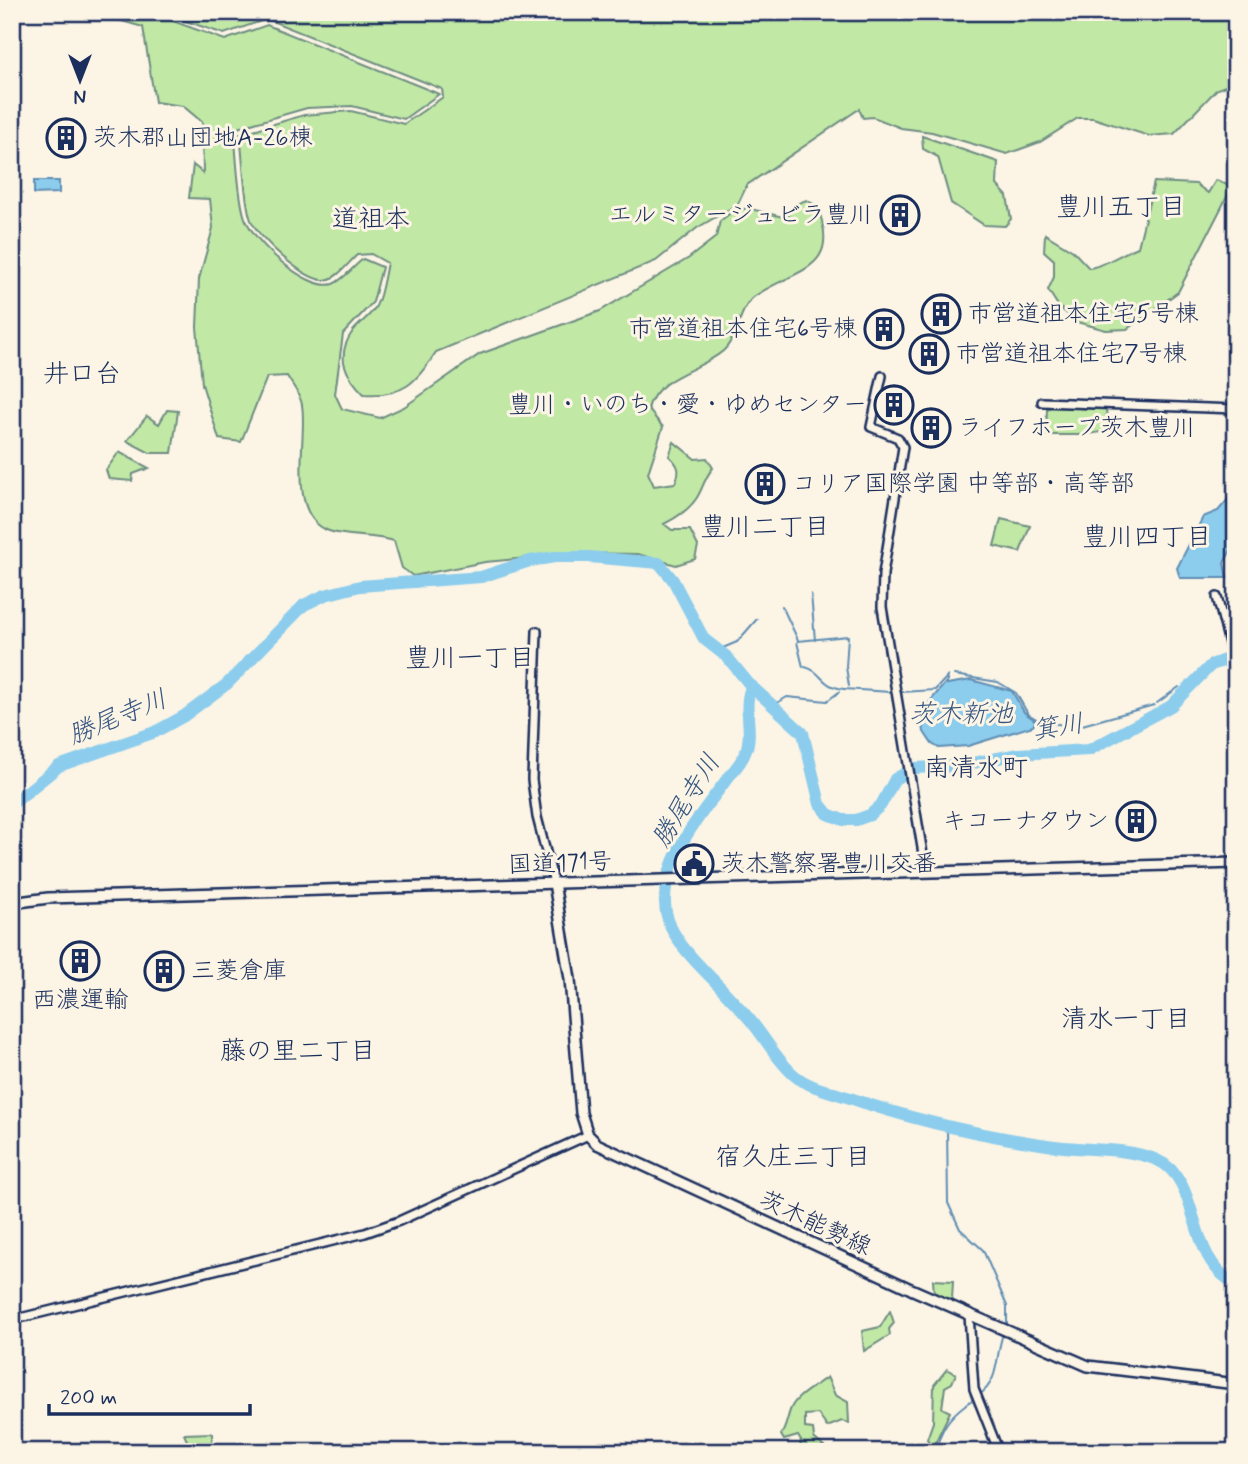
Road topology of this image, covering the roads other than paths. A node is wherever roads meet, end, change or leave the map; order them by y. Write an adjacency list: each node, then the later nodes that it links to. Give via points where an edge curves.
1 (882, 376): 8 (street, via 871,426 898,438 903,447 882,607)
2 (1042, 402): 3 (street)
3 (1236, 409)
4 (1217, 597): 6 (street)
5 (537, 631): 9 (street, via 532,780)
6 (1235, 666)
7 (1236, 863): 8 (main road, 国道171号)
8 (926, 872): 9 (main road, 国道171号)
9 (554, 883): 10 (main road, 国道171号, via 48,898); 11 (main road)
10 (12, 903)
11 (587, 1135): 12 (main road, 茨木能勢線, via 607,1151); 13 (street, via 365,1233)
12 (969, 1315): 14 (main road, 茨木能勢線, via 1088,1366); 15 (street, via 976,1396)
13 (12, 1320)
14 (1236, 1384)
15 (999, 1452)

